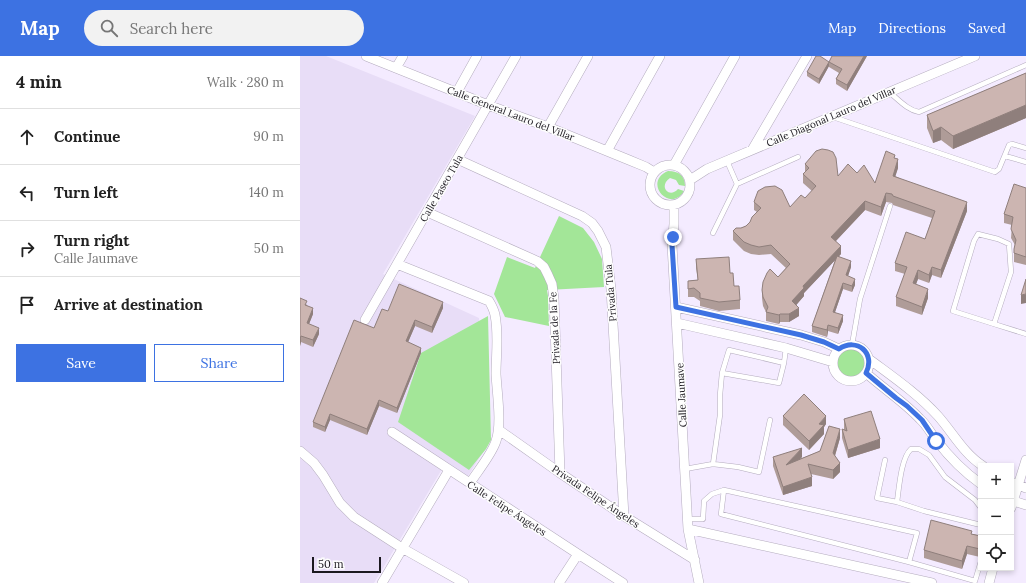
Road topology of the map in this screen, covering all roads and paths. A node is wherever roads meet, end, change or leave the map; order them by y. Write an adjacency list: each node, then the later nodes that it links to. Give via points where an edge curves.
1 (366, 56): 11 (street, Calle General Lauro del Villar)
2 (403, 56): 11 (street)
3 (477, 56): 12 (street)
4 (516, 56): 14 (street, Calle Paseo Tula)
5 (588, 56): 16 (street)
6 (660, 56): 19 (street)
7 (736, 56): 25 (street)
8 (807, 56): 18 (street)
9 (975, 56): 13 (street, Calle Diagonal Lauro del Villar)
10 (1026, 65): 13 (lane, via 919,112 907,107)
11 (396, 68): 12 (street, Calle General Lauro del Villar)
12 (457, 92): 14 (street, Calle General Lauro del Villar)
13 (889, 92): 15 (street, Calle Diagonal Lauro del Villar)
14 (488, 105): 16 (street, Calle General Lauro del Villar); 22 (street, Calle Paseo Tula)
15 (831, 117): 18 (street, Calle Diagonal Lauro del Villar); 20 (lane, via 995,172)
16 (548, 127): 19 (street, Calle General Lauro del Villar)
17 (1026, 148): 20 (lane, via 1009,145)
18 (752, 150): 23 (street, Calle Diagonal Lauro del Villar)
19 (607, 151): 26 (street, Calle General Lauro del Villar)
20 (1005, 156): 24 (lane)
21 (798, 157): 28 (lane)
22 (457, 159): 31 (street, Calle Paseo Tula); 67 (street, Privada Tula, via 582,216 592,223 606,247 611,289)
23 (727, 161): 27 (street, Calle Diagonal Lauro del Villar, via 707,169); 28 (lane)
24 (1026, 162)
25 (674, 165): 26 (street, via 662,166); 27 (street, via 683,169)
26 (654, 172): 29 (street, via 649,188 653,198 666,206)
27 (690, 180): 29 (street, via 686,198)
28 (737, 184): 32 (lane)
29 (674, 205): 34 (street, Calle Jaumave, via 672,245)
30 (890, 206): 39 (lane, via 860,299)
31 (427, 212): 33 (street, Calle Paseo Tula); 57 (street, Privada de la Fe, via 537,261 544,267 552,284 556,326)
32 (713, 233)
33 (397, 264): 35 (street, Calle Paseo Tula); 48 (street, via 489,301 495,315 497,335)
34 (676, 307): 36 (street, Calle Jaumave); 41 (street, via 801,335)
35 (365, 320)
36 (677, 323): 40 (street); 55 (street, Calle Jaumave)
37 (994, 324): 37 (lane, via 953,311 978,234 1009,244 1011,272); 38 (lane)
38 (1026, 334)
39 (852, 344): 41 (street); 42 (street, via 865,351)
40 (786, 348): 43 (street); 44 (lane)
41 (839, 349): 43 (street)
42 (869, 359): 46 (street); 53 (street, via 930,408)
43 (833, 362): 46 (street, via 837,375 845,380 855,381)
44 (784, 363): 45 (lane, via 780,383); 45 (lane, via 729,350)
45 (722, 373): 54 (lane, via 720,415)
46 (866, 373): 58 (street, via 922,420 949,456)
47 (770, 420): 54 (lane, via 759,472)
48 (499, 430): 57 (street, Privada Felipe Ángeles); 59 (street, via 492,450)
49 (392, 432): 56 (street, Calle Felipe Ángeles)
50 (300, 451): 70 (street, via 314,463 340,503 354,517)
51 (885, 460): 63 (lane, via 877,498)
52 (1026, 460): 60 (street)
53 (978, 463)
54 (713, 464): 55 (lane)
55 (685, 469): 68 (street, Calle Jaumave)
56 (449, 470): 59 (street, Calle Felipe Ángeles); 70 (street)
57 (560, 473): 67 (street, Privada Felipe Ángeles)
58 (978, 482)
59 (470, 483): 71 (street, Calle Felipe Ángeles)
60 (1018, 485): 62 (street)
61 (724, 490): 68 (lane, via 712,494 704,501 703,519); 73 (lane, via 721,514); 73 (lane, via 917,534)
62 (1013, 499)
63 (897, 502): 65 (lane, via 904,459 911,449 919,449 929,455 945,477); 69 (lane)
64 (1014, 503): 66 (street)
65 (978, 504)
66 (1026, 505)
67 (624, 516): 72 (street, Privada Felipe Ángeles)
68 (688, 524): 72 (street, Calle Jaumave); 81 (street)
69 (978, 524)
70 (402, 548): 76 (street); 77 (street)
71 (578, 554): 78 (street); 79 (street, Calle Felipe Ángeles)
72 (695, 560): 80 (street, Calle Jaumave)
73 (909, 562): 74 (lane, via 975,581)
74 (978, 571)
75 (992, 571): 82 (street)
76 (382, 583)
77 (464, 583)
78 (559, 583)
79 (623, 583)
80 (699, 583)
81 (932, 583)
82 (989, 583)

